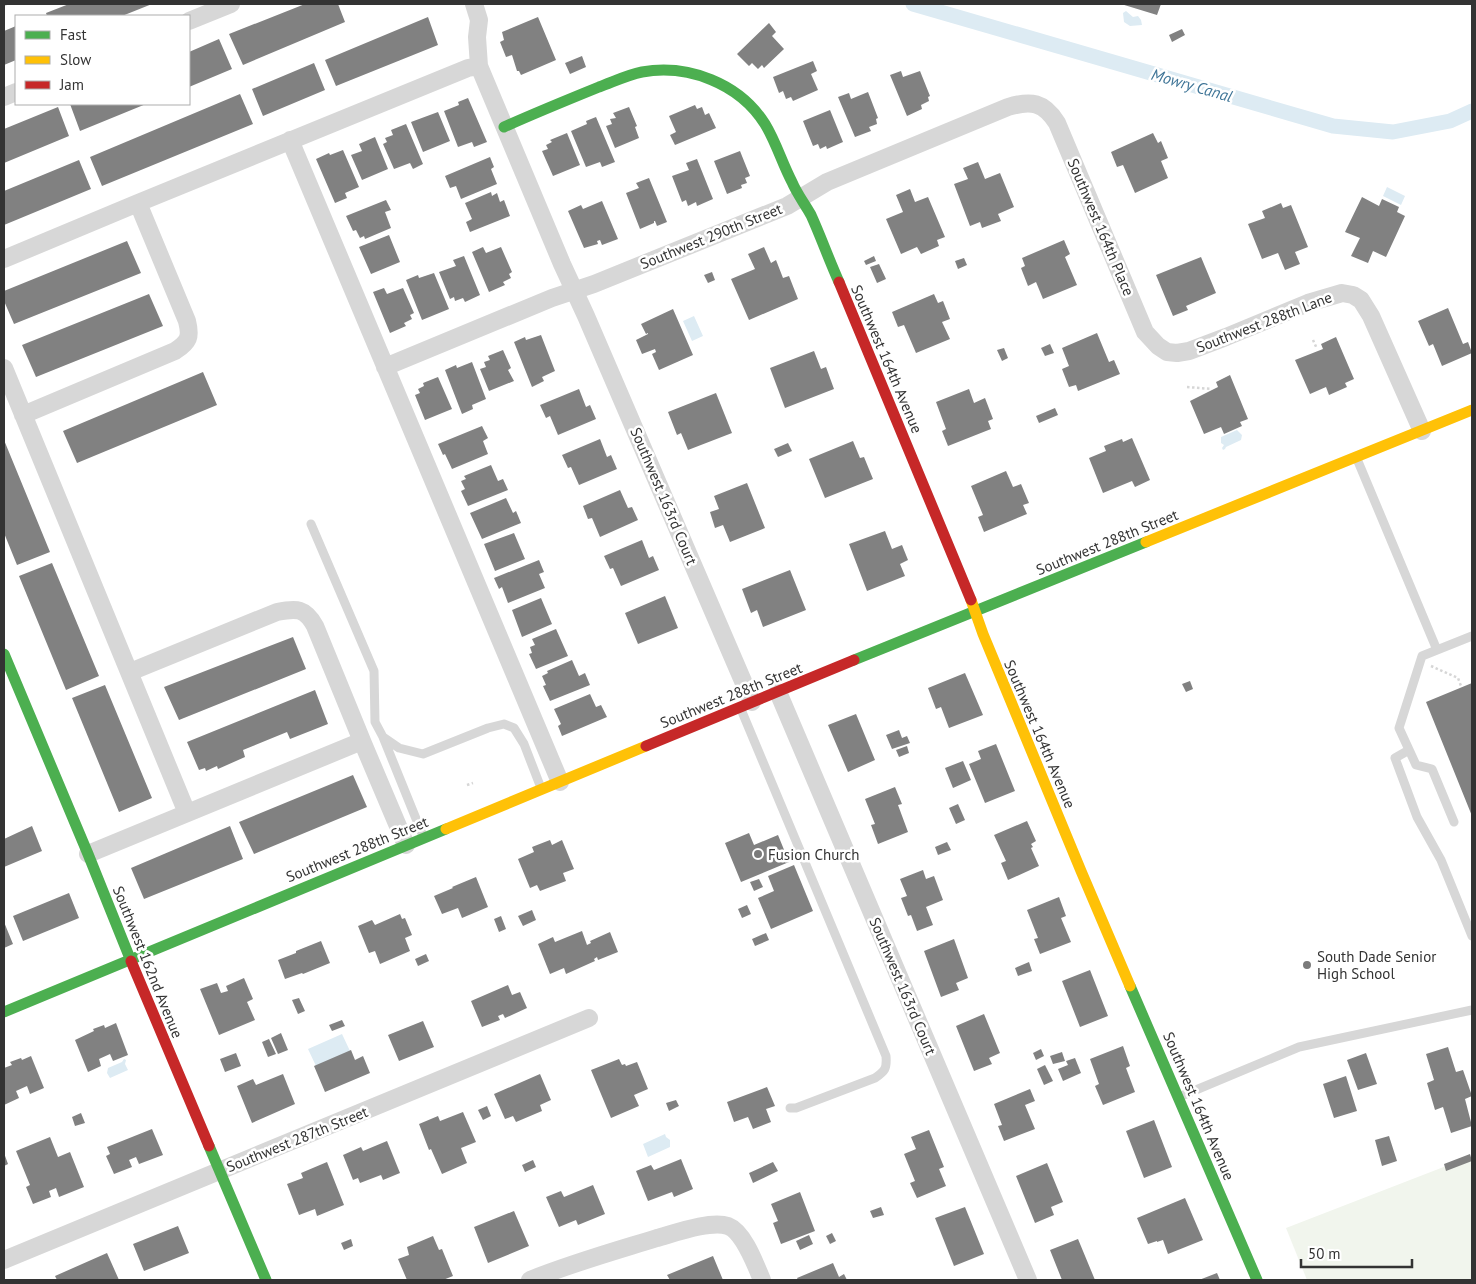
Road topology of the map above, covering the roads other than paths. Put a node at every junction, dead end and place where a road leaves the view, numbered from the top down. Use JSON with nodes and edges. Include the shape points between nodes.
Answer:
{"nodes":[{"id":1,"x":231,"y":4,"type":"edge"},
{"id":2,"x":474,"y":4,"type":"edge"},
{"id":3,"x":190,"y":21,"type":"edge"},
{"id":4,"x":479,"y":66,"type":"junction"},
{"id":5,"x":1036,"y":104,"type":"joint"},
{"id":6,"x":504,"y":127,"type":"junction"},
{"id":7,"x":290,"y":140,"type":"junction"},
{"id":8,"x":800,"y":197,"type":"junction"},
{"id":9,"x":138,"y":203,"type":"junction"},
{"id":10,"x":4,"y":258,"type":"edge"},
{"id":11,"x":575,"y":290,"type":"junction"},
{"id":12,"x":1167,"y":352,"type":"joint"},
{"id":13,"x":385,"y":367,"type":"junction"},
{"id":14,"x":4,"y":368,"type":"edge"},
{"id":15,"x":1472,"y":410,"type":"edge"},
{"id":16,"x":23,"y":415,"type":"junction"},
{"id":17,"x":1422,"y":431,"type":"junction"},
{"id":18,"x":1357,"y":458,"type":"junction"},
{"id":19,"x":311,"y":524,"type":"dead end"},
{"id":20,"x":975,"y":612,"type":"junction"},
{"id":21,"x":1472,"y":636,"type":"edge"},
{"id":22,"x":1437,"y":650,"type":"junction"},
{"id":23,"x":4,"y":654,"type":"edge"},
{"id":24,"x":130,"y":672,"type":"junction"},
{"id":25,"x":778,"y":692,"type":"junction"},
{"id":26,"x":746,"y":705,"type":"junction"},
{"id":27,"x":383,"y":737,"type":"junction"},
{"id":28,"x":362,"y":740,"type":"junction"},
{"id":29,"x":1409,"y":750,"type":"junction"},
{"id":30,"x":560,"y":782,"type":"junction"},
{"id":31,"x":542,"y":789,"type":"junction"},
{"id":32,"x":187,"y":813,"type":"junction"},
{"id":33,"x":1454,"y":822,"type":"dead end"},
{"id":34,"x":424,"y":838,"type":"junction"},
{"id":35,"x":406,"y":845,"type":"junction"},
{"id":36,"x":88,"y":854,"type":"junction"},
{"id":37,"x":1472,"y":936,"type":"edge"},
{"id":38,"x":130,"y":959,"type":"junction"},
{"id":39,"x":1472,"y":1010,"type":"edge"},
{"id":40,"x":4,"y":1012,"type":"edge"},
{"id":41,"x":589,"y":1018,"type":"dead end"},
{"id":42,"x":1179,"y":1097,"type":"junction"},
{"id":43,"x":790,"y":1108,"type":"dead end"},
{"id":44,"x":219,"y":1171,"type":"junction"},
{"id":45,"x":4,"y":1260,"type":"edge"},
{"id":46,"x":266,"y":1280,"type":"edge"},
{"id":47,"x":530,"y":1280,"type":"edge"},
{"id":48,"x":762,"y":1280,"type":"edge"},
{"id":49,"x":1028,"y":1280,"type":"edge"},
{"id":50,"x":1257,"y":1280,"type":"edge"}],
"edges":[{"from":1,"to":3,"type":"street"},
{"from":2,"to":4,"type":"street","name":"Southwest 163rd Court","via":[[478,20]]},
{"from":4,"to":6,"type":"street","name":"Southwest 163rd Court"},
{"from":4,"to":7,"type":"street"},
{"from":5,"to":8,"type":"street","name":"Southwest 290th Street","via":[[1008,106],[827,182]]},
{"from":5,"to":12,"type":"street","name":"Southwest 164th Place","via":[[1043,106],[1057,123],[1145,332]]},
{"from":6,"to":8,"type":"street","name":"Southwest 164th Avenue","via":[[632,74],[665,70],[696,74],[734,91],[755,110]]},
{"from":6,"to":11,"type":"street","name":"Southwest 163rd Court"},
{"from":7,"to":9,"type":"street"},
{"from":7,"to":13,"type":"street"},
{"from":8,"to":11,"type":"street","name":"Southwest 290th Street","via":[[786,206]]},
{"from":8,"to":20,"type":"street","name":"Southwest 164th Avenue","via":[[811,216]]},
{"from":9,"to":10,"type":"street"},
{"from":9,"to":16,"type":"street","via":[[187,321],[188,339],[184,346],[166,356]]},
{"from":11,"to":13,"type":"street","name":"Southwest 290th Street"},
{"from":11,"to":26,"type":"street","name":"Southwest 163rd Court"},
{"from":12,"to":17,"type":"street","name":"Southwest 288th Lane","via":[[1200,348],[1330,295],[1353,295],[1361,300],[1377,326]]},
{"from":13,"to":30,"type":"street"},
{"from":14,"to":16,"type":"street"},
{"from":15,"to":17,"type":"street","name":"Southwest 288th Street"},
{"from":16,"to":24,"type":"street"},
{"from":17,"to":18,"type":"street","name":"Southwest 288th Street"},
{"from":18,"to":20,"type":"street","name":"Southwest 288th Street"},
{"from":18,"to":22,"type":"lane"},
{"from":19,"to":27,"type":"lane","via":[[374,671],[375,722]]},
{"from":20,"to":25,"type":"street","name":"Southwest 288th Street"},
{"from":20,"to":42,"type":"street","name":"Southwest 164th Avenue","via":[[1081,871]]},
{"from":21,"to":22,"type":"lane"},
{"from":22,"to":29,"type":"lane","via":[[1422,656],[1399,728]]},
{"from":23,"to":36,"type":"street","name":"Southwest 162nd Avenue"},
{"from":24,"to":28,"type":"street","via":[[277,612],[302,611],[314,626]]},
{"from":24,"to":32,"type":"street"},
{"from":25,"to":26,"type":"street","name":"Southwest 288th Street"},
{"from":25,"to":49,"type":"street","name":"Southwest 163rd Court"},
{"from":26,"to":30,"type":"street","name":"Southwest 288th Street"},
{"from":26,"to":43,"type":"lane","via":[[886,1056],[884,1072],[874,1078]]},
{"from":27,"to":31,"type":"lane","via":[[399,748],[423,754],[504,724],[514,728],[524,744]]},
{"from":27,"to":34,"type":"lane"},
{"from":28,"to":32,"type":"street"},
{"from":28,"to":35,"type":"street"},
{"from":29,"to":33,"type":"lane","via":[[1416,765],[1432,769]]},
{"from":29,"to":37,"type":"lane","via":[[1395,758],[1417,817],[1441,860]]},
{"from":30,"to":31,"type":"street","name":"Southwest 288th Street"},
{"from":31,"to":34,"type":"street","name":"Southwest 288th Street"},
{"from":32,"to":36,"type":"street"},
{"from":34,"to":35,"type":"street","name":"Southwest 288th Street"},
{"from":35,"to":38,"type":"street","name":"Southwest 288th Street"},
{"from":36,"to":38,"type":"street","name":"Southwest 162nd Avenue"},
{"from":38,"to":40,"type":"street","name":"Southwest 288th Street"},
{"from":38,"to":44,"type":"street","name":"Southwest 162nd Avenue"},
{"from":39,"to":42,"type":"lane","via":[[1299,1047]]},
{"from":41,"to":44,"type":"street","name":"Southwest 287th Street"},
{"from":42,"to":50,"type":"street","name":"Southwest 164th Avenue"},
{"from":44,"to":45,"type":"street","name":"Southwest 287th Street"},
{"from":44,"to":46,"type":"street","name":"Southwest 162nd Avenue"},
{"from":47,"to":48,"type":"street","via":[[586,1260],[716,1225],[735,1230]]}]}
